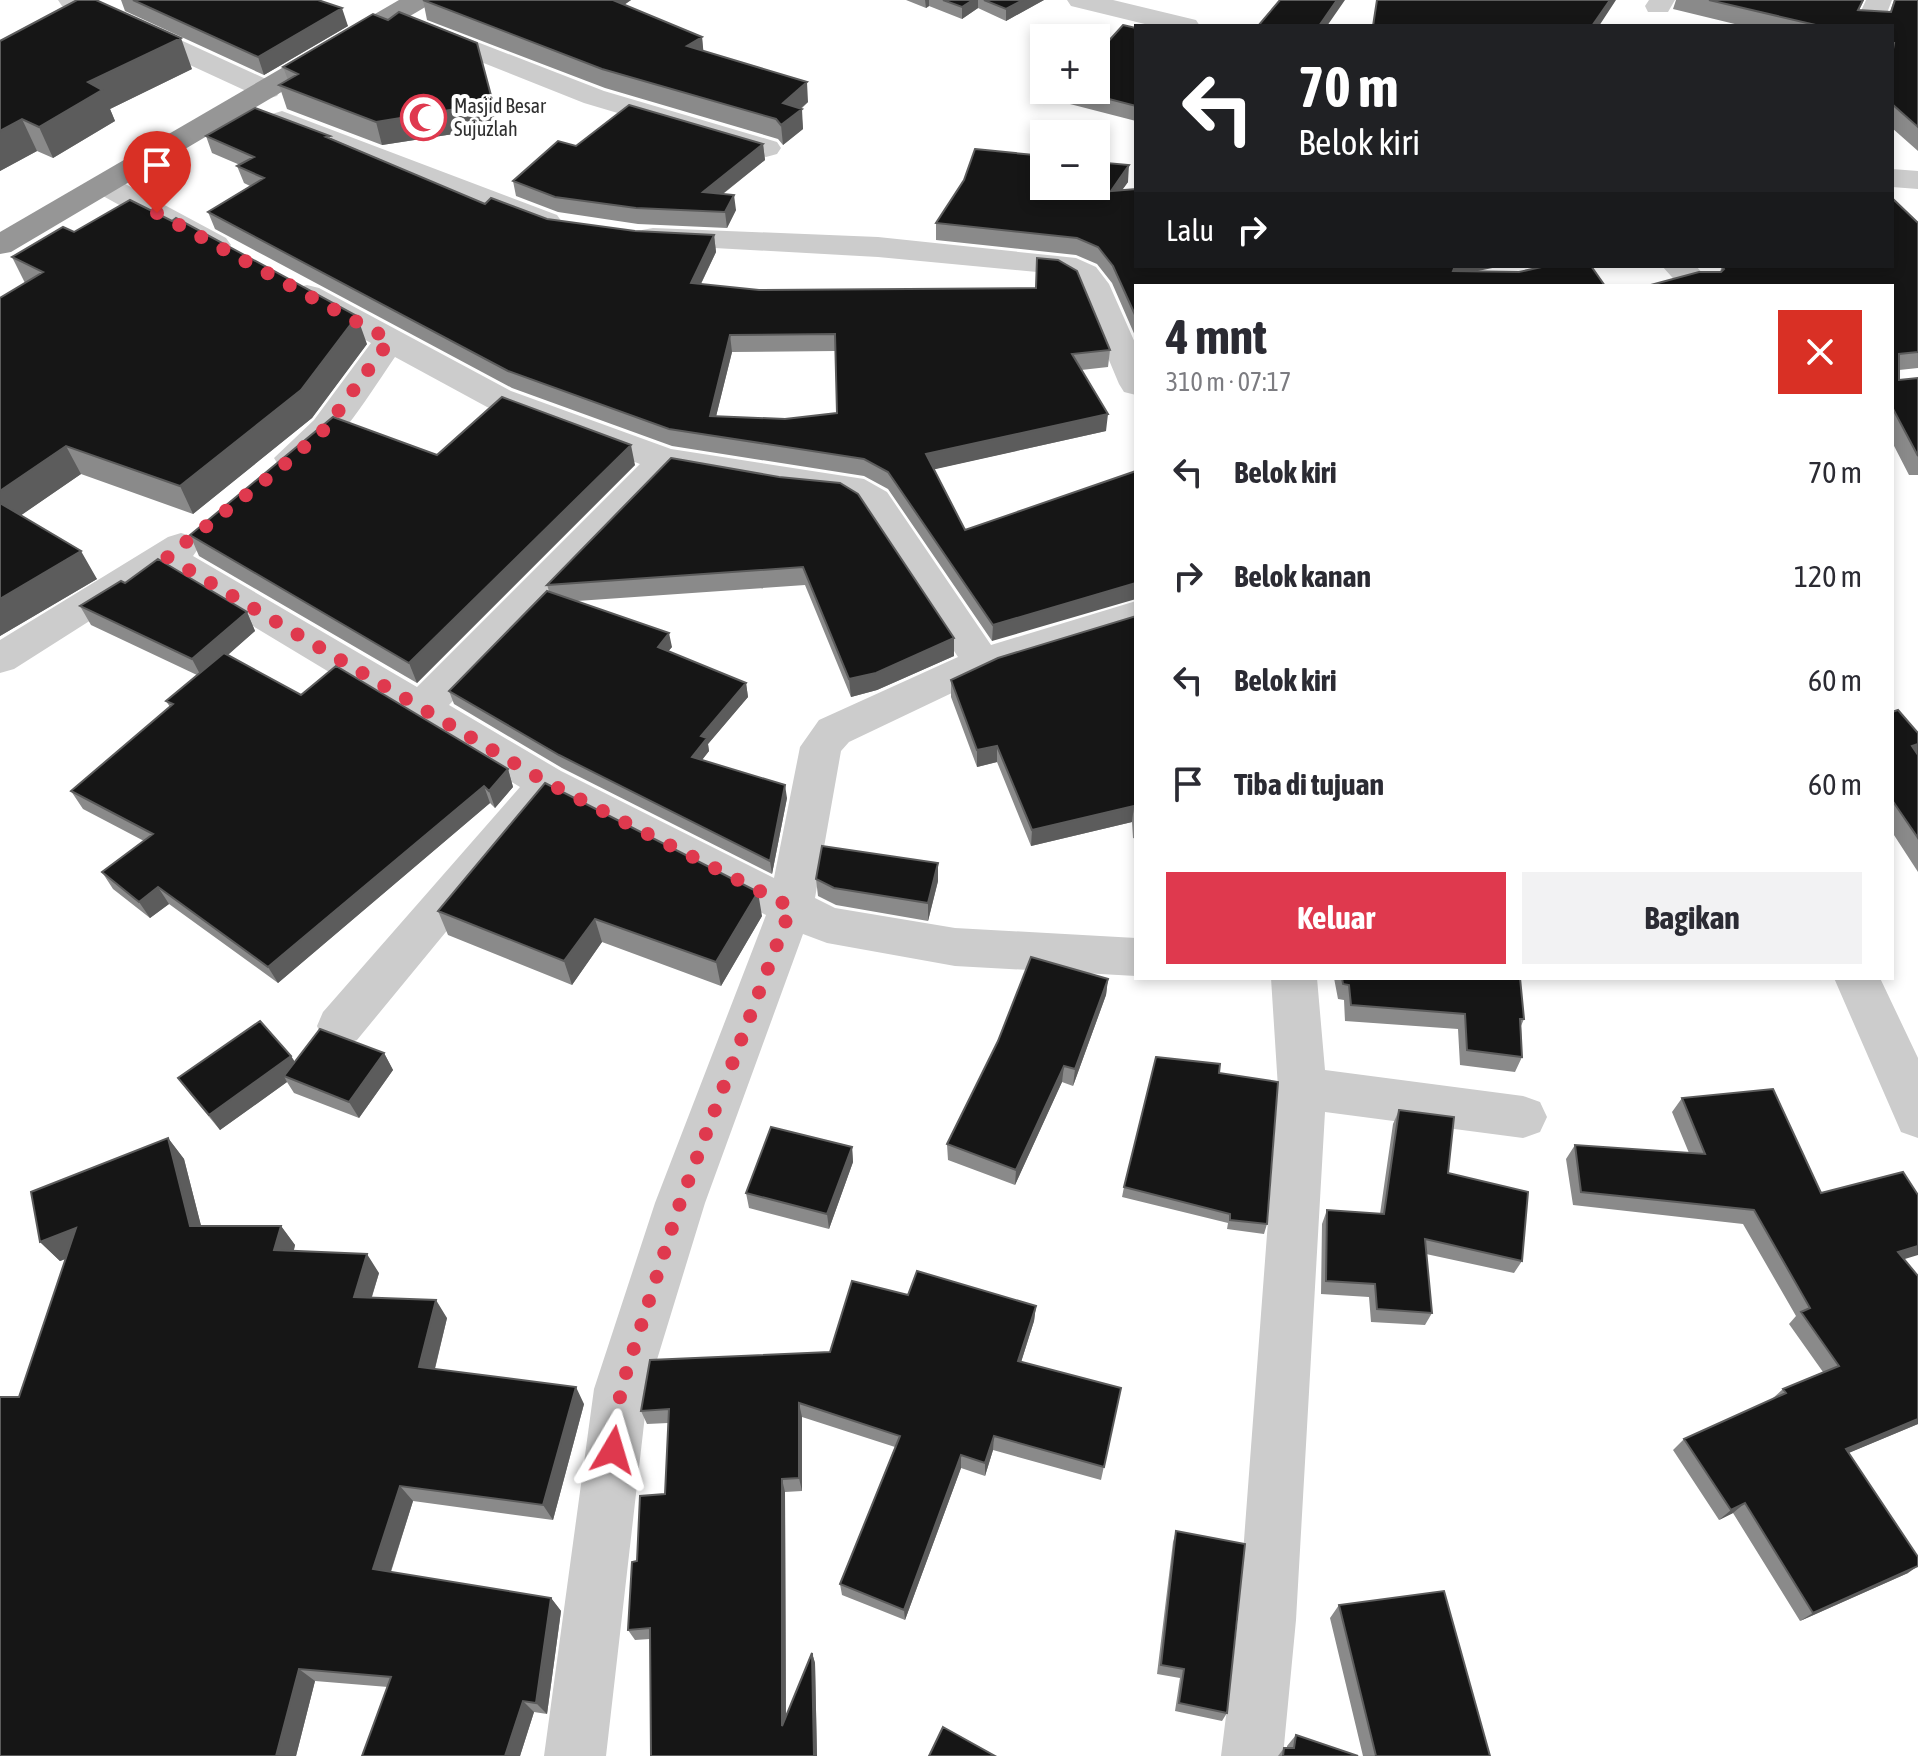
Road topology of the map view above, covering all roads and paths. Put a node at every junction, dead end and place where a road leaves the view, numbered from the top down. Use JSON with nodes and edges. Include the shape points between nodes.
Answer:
{"nodes":[{"id":1,"x":71,"y":0,"type":"edge"},
{"id":2,"x":418,"y":0,"type":"edge"},
{"id":3,"x":1080,"y":0,"type":"edge"},
{"id":4,"x":1879,"y":0,"type":"edge"},
{"id":5,"x":391,"y":17,"type":"junction"},
{"id":6,"x":1178,"y":24,"type":"edge"},
{"id":7,"x":1869,"y":24,"type":"edge"},
{"id":8,"x":254,"y":97,"type":"junction"},
{"id":9,"x":766,"y":148,"type":"dead end"},
{"id":10,"x":1918,"y":180,"type":"edge"},
{"id":11,"x":105,"y":185,"type":"junction"},
{"id":12,"x":1894,"y":193,"type":"edge"},
{"id":13,"x":575,"y":227,"type":"edge"},
{"id":14,"x":626,"y":234,"type":"edge"},
{"id":15,"x":0,"y":245,"type":"edge"},
{"id":16,"x":240,"y":259,"type":"edge"},
{"id":17,"x":1680,"y":268,"type":"edge"},
{"id":18,"x":281,"y":281,"type":"edge"},
{"id":19,"x":1696,"y":284,"type":"edge"},
{"id":20,"x":390,"y":340,"type":"junction"},
{"id":21,"x":1132,"y":364,"type":"edge"},
{"id":22,"x":665,"y":460,"type":"junction"},
{"id":23,"x":266,"y":480,"type":"edge"},
{"id":24,"x":204,"y":528,"type":"edge"},
{"id":25,"x":167,"y":557,"type":"junction"},
{"id":26,"x":1134,"y":616,"type":"edge"},
{"id":27,"x":0,"y":659,"type":"edge"},
{"id":28,"x":982,"y":662,"type":"junction"},
{"id":29,"x":422,"y":707,"type":"junction"},
{"id":30,"x":546,"y":782,"type":"junction"},
{"id":31,"x":791,"y":907,"type":"junction"},
{"id":32,"x":1134,"y":957,"type":"edge"},
{"id":33,"x":1294,"y":980,"type":"edge"},
{"id":34,"x":1858,"y":980,"type":"edge"},
{"id":35,"x":340,"y":1026,"type":"dead end"},
{"id":36,"x":1302,"y":1088,"type":"junction"},
{"id":37,"x":1523,"y":1117,"type":"dead end"},
{"id":38,"x":1918,"y":1117,"type":"edge"},
{"id":39,"x":575,"y":1756,"type":"edge"},
{"id":40,"x":1252,"y":1756,"type":"edge"}],
"edges":[{"from":1,"to":8,"type":"street"},
{"from":2,"to":5,"type":"highway"},
{"from":3,"to":6,"type":"street"},
{"from":4,"to":7,"type":"street"},
{"from":5,"to":8,"type":"highway"},
{"from":5,"to":9,"type":"street","via":[[594,97]]},
{"from":8,"to":11,"type":"highway"},
{"from":8,"to":13,"type":"street","via":[[518,212]]},
{"from":10,"to":12,"type":"street"},
{"from":11,"to":15,"type":"highway"},
{"from":11,"to":16,"type":"street"},
{"from":14,"to":21,"type":"street","via":[[878,247],[1065,265],[1093,284]]},
{"from":17,"to":19,"type":"street"},
{"from":18,"to":20,"type":"street"},
{"from":20,"to":22,"type":"street","via":[[499,399]]},
{"from":20,"to":23,"type":"street","via":[[326,428]]},
{"from":22,"to":28,"type":"street","via":[[862,491],[874,501]]},
{"from":22,"to":29,"type":"street"},
{"from":24,"to":25,"type":"street"},
{"from":25,"to":27,"type":"street"},
{"from":25,"to":29,"type":"street"},
{"from":26,"to":28,"type":"street"},
{"from":28,"to":31,"type":"street","via":[[834,731],[821,747]]},
{"from":29,"to":30,"type":"street"},
{"from":30,"to":31,"type":"street"},
{"from":30,"to":35,"type":"street"},
{"from":31,"to":32,"type":"street","via":[[827,925],[891,938],[992,950]]},
{"from":31,"to":39,"type":"street","via":[[680,1203],[621,1389]]},
{"from":33,"to":36,"type":"street"},
{"from":34,"to":38,"type":"street"},
{"from":36,"to":37,"type":"street"},
{"from":36,"to":40,"type":"street","via":[[1268,1604]]}]}
